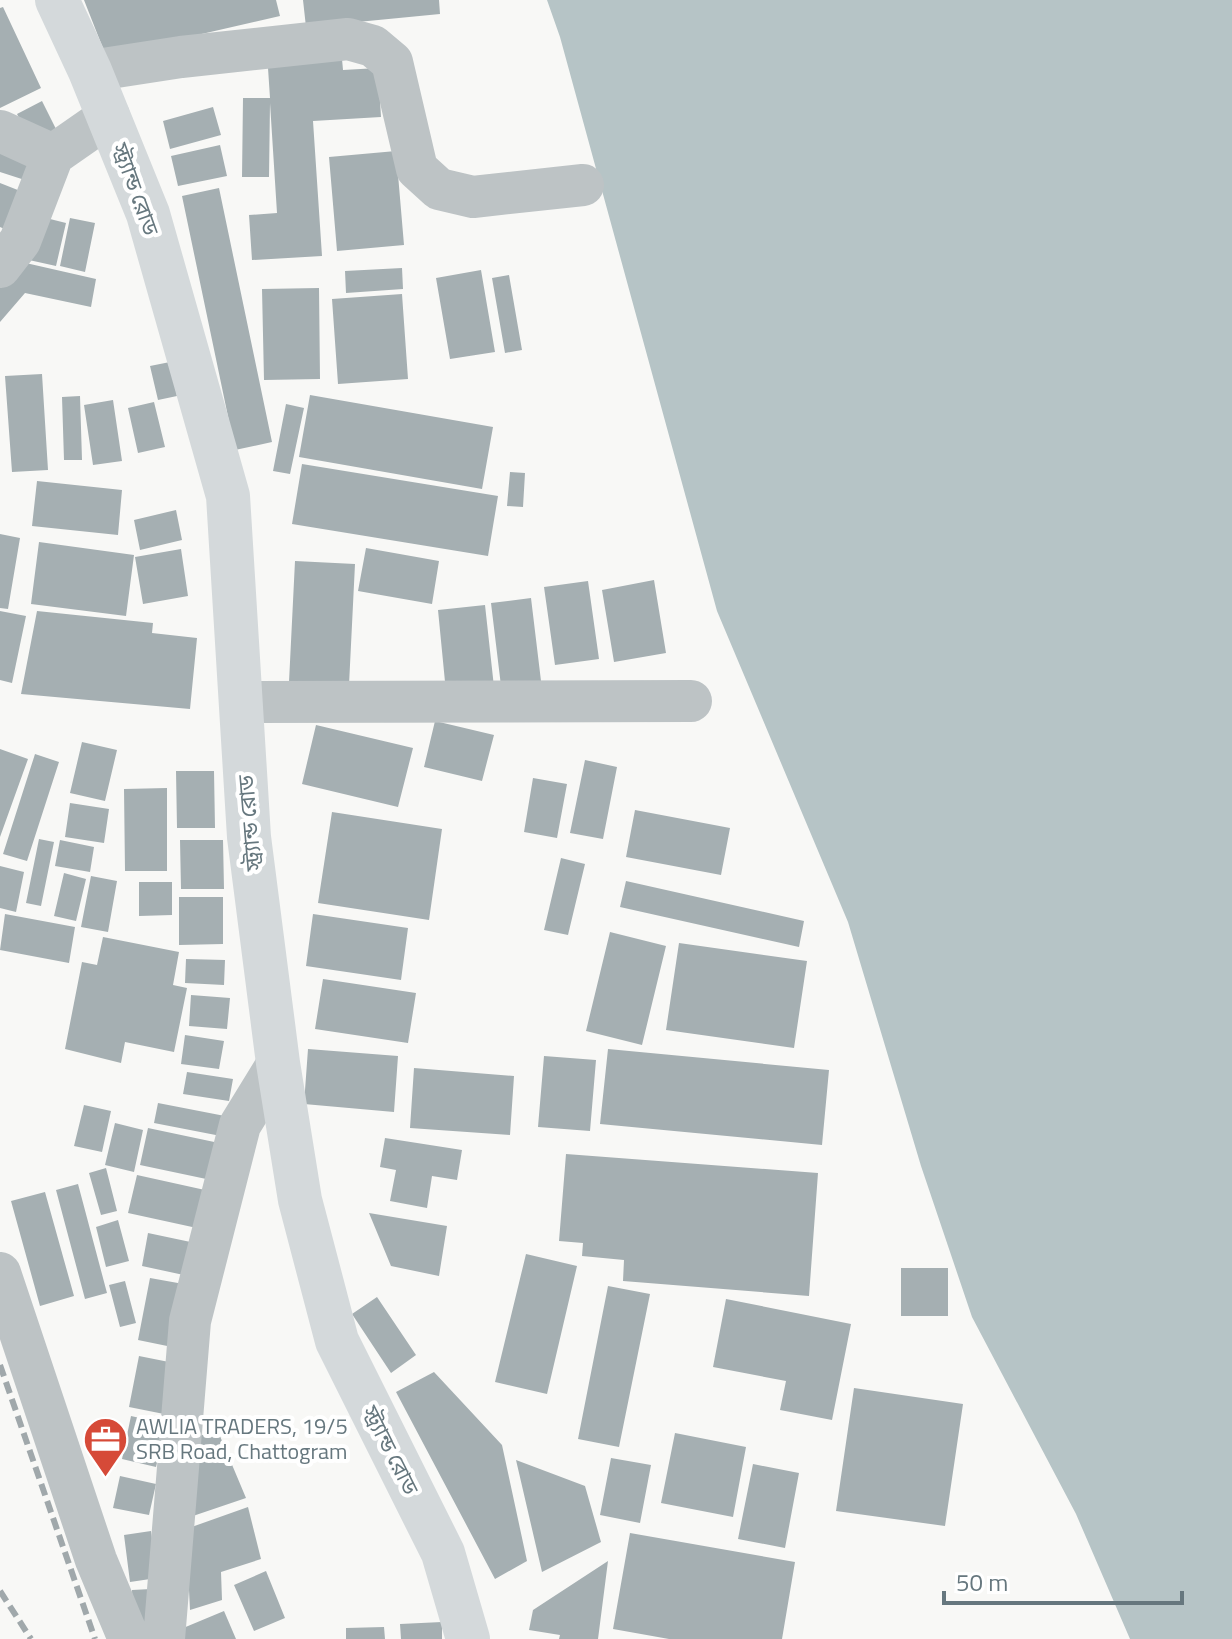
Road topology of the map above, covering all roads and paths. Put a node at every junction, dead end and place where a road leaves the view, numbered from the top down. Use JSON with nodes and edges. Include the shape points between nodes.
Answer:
{"nodes":[{"id":1,"x":57,"y":0,"type":"edge"},
{"id":2,"x":90,"y":71,"type":"junction"},
{"id":3,"x":109,"y":116,"type":"junction"},
{"id":4,"x":0,"y":131,"type":"edge"},
{"id":5,"x":53,"y":155,"type":"junction"},
{"id":6,"x":583,"y":185,"type":"dead end"},
{"id":7,"x":0,"y":267,"type":"edge"},
{"id":8,"x":691,"y":701,"type":"dead end"},
{"id":9,"x":240,"y":702,"type":"junction"},
{"id":10,"x":278,"y":1063,"type":"junction"},
{"id":11,"x":0,"y":1273,"type":"edge"},
{"id":12,"x":129,"y":1639,"type":"edge"},
{"id":13,"x":164,"y":1639,"type":"edge"},
{"id":14,"x":468,"y":1639,"type":"edge"}],
"edges":[{"from":1,"to":2,"type":"main road","name":"স্ট্র্যান্ড রোড"},
{"from":2,"to":3,"type":"main road","name":"স্ট্র্যান্ড রোড"},
{"from":2,"to":6,"type":"street","via":[[348,39],[373,46],[392,62],[417,169],[439,189],[473,197]]},
{"from":3,"to":5,"type":"street"},
{"from":3,"to":9,"type":"main road","name":"স্ট্র্যান্ড রোড","via":[[148,214],[228,496]]},
{"from":4,"to":5,"type":"street"},
{"from":5,"to":7,"type":"street","via":[[20,241]]},
{"from":8,"to":9,"type":"street"},
{"from":9,"to":10,"type":"main road","name":"স্ট্র্যান্ড রোড","via":[[249,837]]},
{"from":10,"to":13,"type":"street","via":[[240,1125],[190,1321]]},
{"from":10,"to":14,"type":"main road","name":"স্ট্র্যান্ড রোড","via":[[300,1200],[337,1341],[443,1553]]},
{"from":11,"to":12,"type":"street","via":[[96,1560]]}]}
